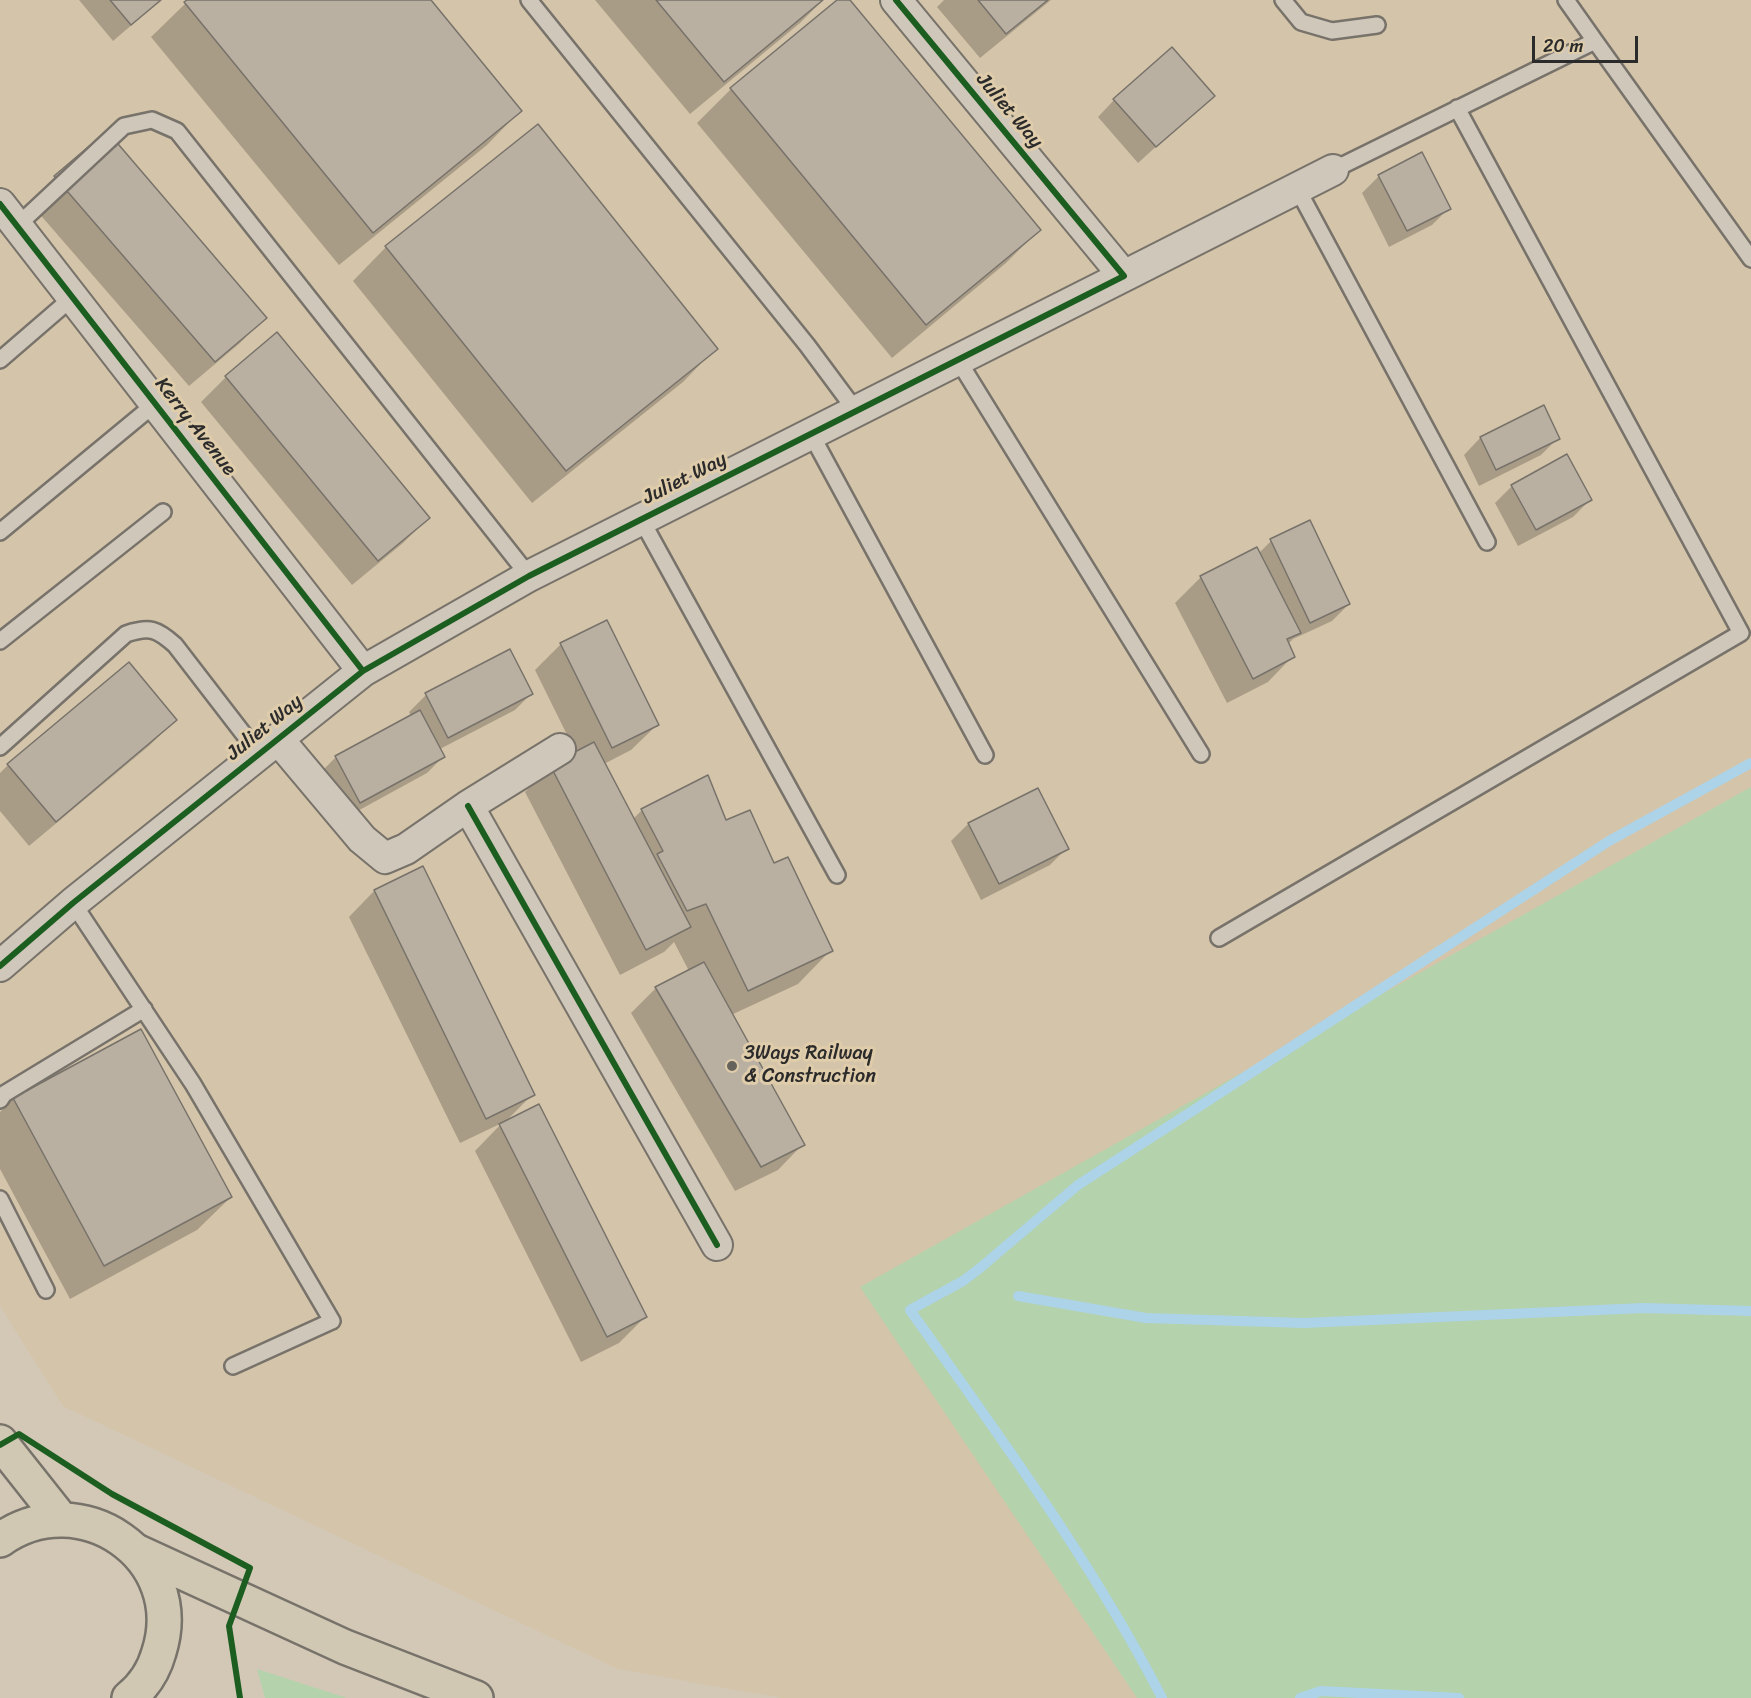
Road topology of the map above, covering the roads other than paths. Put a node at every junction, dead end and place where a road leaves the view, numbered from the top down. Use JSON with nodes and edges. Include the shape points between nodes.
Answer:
{"nodes":[{"id":1,"x":529,"y":0,"type":"edge"},
{"id":2,"x":896,"y":0,"type":"edge"},
{"id":3,"x":1283,"y":0,"type":"edge"},
{"id":4,"x":1566,"y":0,"type":"edge"},
{"id":5,"x":1377,"y":25,"type":"dead end"},
{"id":6,"x":1595,"y":41,"type":"junction"},
{"id":7,"x":1457,"y":108,"type":"junction"},
{"id":8,"x":1333,"y":170,"type":"joint"},
{"id":9,"x":1297,"y":188,"type":"junction"},
{"id":10,"x":5,"y":210,"type":"edge"},
{"id":11,"x":1751,"y":259,"type":"edge"},
{"id":12,"x":1124,"y":276,"type":"junction"},
{"id":13,"x":73,"y":297,"type":"junction"},
{"id":14,"x":0,"y":360,"type":"edge"},
{"id":15,"x":958,"y":360,"type":"junction"},
{"id":16,"x":156,"y":403,"type":"junction"},
{"id":17,"x":856,"y":411,"type":"junction"},
{"id":18,"x":811,"y":434,"type":"junction"},
{"id":19,"x":163,"y":512,"type":"dead end"},
{"id":20,"x":641,"y":519,"type":"junction"},
{"id":21,"x":0,"y":532,"type":"edge"},
{"id":22,"x":1487,"y":542,"type":"dead end"},
{"id":23,"x":529,"y":576,"type":"junction"},
{"id":24,"x":0,"y":640,"type":"edge"},
{"id":25,"x":363,"y":671,"type":"junction"},
{"id":26,"x":269,"y":746,"type":"junction"},
{"id":27,"x":0,"y":747,"type":"edge"},
{"id":28,"x":560,"y":749,"type":"dead end"},
{"id":29,"x":1201,"y":754,"type":"dead end"},
{"id":30,"x":985,"y":755,"type":"dead end"},
{"id":31,"x":468,"y":806,"type":"junction"},
{"id":32,"x":837,"y":875,"type":"dead end"},
{"id":33,"x":73,"y":903,"type":"junction"},
{"id":34,"x":1219,"y":938,"type":"dead end"},
{"id":35,"x":0,"y":966,"type":"edge"},
{"id":36,"x":144,"y":1009,"type":"junction"},
{"id":37,"x":0,"y":1100,"type":"edge"},
{"id":38,"x":0,"y":1199,"type":"edge"},
{"id":39,"x":717,"y":1245,"type":"dead end"},
{"id":40,"x":46,"y":1290,"type":"dead end"},
{"id":41,"x":233,"y":1366,"type":"dead end"},
{"id":42,"x":0,"y":1442,"type":"edge"},
{"id":43,"x":61,"y":1519,"type":"junction"},
{"id":44,"x":0,"y":1540,"type":"edge"},
{"id":45,"x":138,"y":1552,"type":"junction"},
{"id":46,"x":155,"y":1666,"type":"junction"},
{"id":47,"x":129,"y":1698,"type":"edge"},
{"id":48,"x":160,"y":1698,"type":"edge"},
{"id":49,"x":476,"y":1698,"type":"edge"}],
"edges":[{"from":1,"to":17,"type":"lane"},
{"from":2,"to":12,"type":"street","name":"Juliet Way"},
{"from":3,"to":5,"type":"lane","via":[[1301,22],[1332,31]]},
{"from":4,"to":6,"type":"lane"},
{"from":6,"to":7,"type":"lane"},
{"from":6,"to":11,"type":"lane"},
{"from":7,"to":8,"type":"lane"},
{"from":7,"to":34,"type":"lane","via":[[1741,633]]},
{"from":8,"to":9,"type":"street"},
{"from":9,"to":12,"type":"street"},
{"from":9,"to":22,"type":"lane"},
{"from":10,"to":13,"type":"street","name":"Kerry Avenue"},
{"from":10,"to":23,"type":"lane","via":[[124,126],[152,120],[177,131]]},
{"from":12,"to":15,"type":"street","name":"Juliet Way"},
{"from":13,"to":14,"type":"lane"},
{"from":13,"to":16,"type":"street","name":"Kerry Avenue"},
{"from":15,"to":17,"type":"street","name":"Juliet Way"},
{"from":15,"to":29,"type":"lane"},
{"from":16,"to":21,"type":"lane"},
{"from":16,"to":25,"type":"street","name":"Kerry Avenue"},
{"from":17,"to":18,"type":"street","name":"Juliet Way"},
{"from":18,"to":20,"type":"street","name":"Juliet Way"},
{"from":18,"to":30,"type":"lane"},
{"from":19,"to":24,"type":"lane"},
{"from":20,"to":23,"type":"street","name":"Juliet Way"},
{"from":20,"to":32,"type":"lane"},
{"from":23,"to":25,"type":"street","name":"Juliet Way"},
{"from":25,"to":26,"type":"street","name":"Juliet Way"},
{"from":26,"to":27,"type":"lane","via":[[175,645],[149,629],[126,634]]},
{"from":26,"to":31,"type":"street","via":[[385,858],[406,849]]},
{"from":26,"to":33,"type":"street","name":"Juliet Way"},
{"from":28,"to":31,"type":"street"},
{"from":31,"to":39,"type":"street"},
{"from":33,"to":35,"type":"street","name":"Juliet Way"},
{"from":33,"to":36,"type":"lane"},
{"from":36,"to":37,"type":"lane"},
{"from":36,"to":41,"type":"lane","via":[[193,1084],[332,1321]]},
{"from":38,"to":40,"type":"lane"},
{"from":42,"to":43,"type":"main road"},
{"from":43,"to":44,"type":"main road","via":[[30,1524]]},
{"from":43,"to":45,"type":"main road","via":[[89,1523],[116,1534]]},
{"from":45,"to":46,"type":"main road","via":[[155,1577],[164,1606],[164,1637]]},
{"from":45,"to":49,"type":"main road","via":[[345,1647]]},
{"from":46,"to":47,"type":"main road"},
{"from":46,"to":48,"type":"main road"}]}
